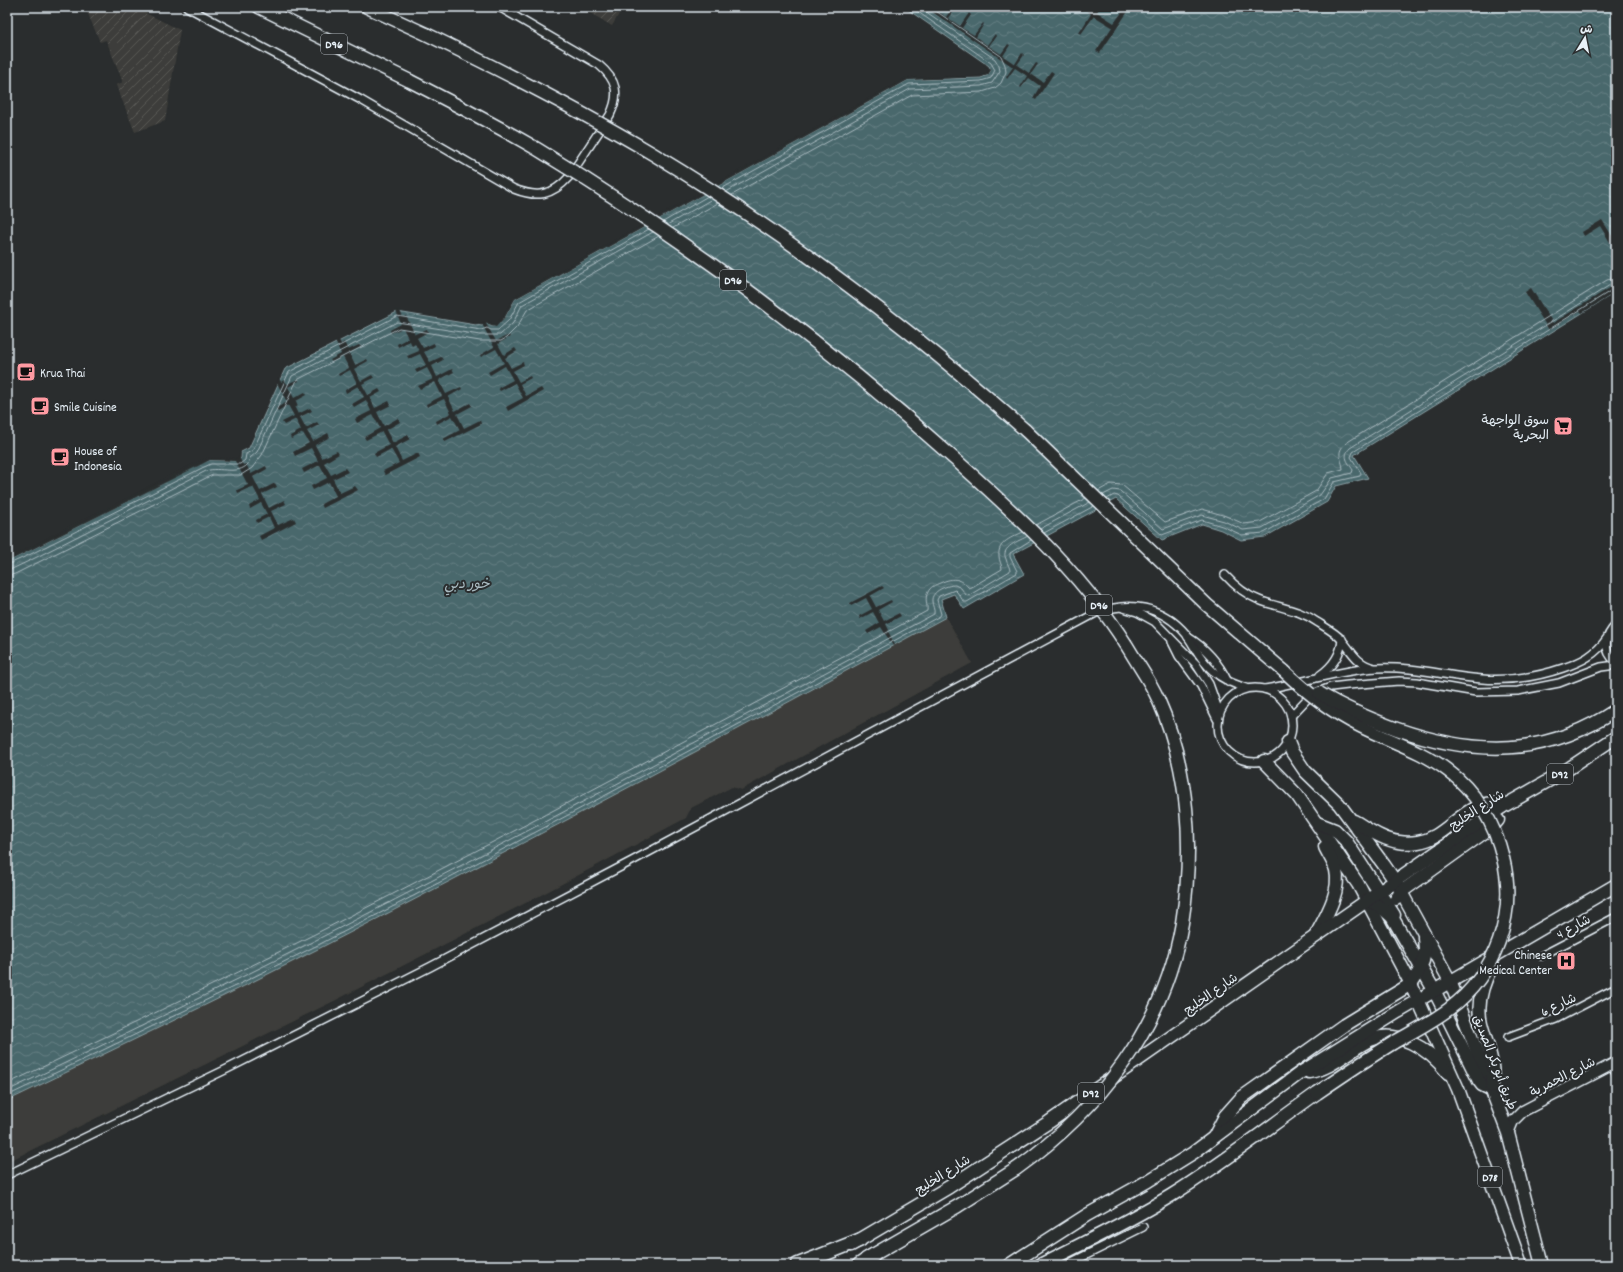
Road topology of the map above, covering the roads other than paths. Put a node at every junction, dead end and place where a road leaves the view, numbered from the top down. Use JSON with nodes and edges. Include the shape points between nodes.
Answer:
{"nodes":[{"id":1,"x":187,"y":7,"type":"edge"},
{"id":2,"x":259,"y":7,"type":"edge"},
{"id":3,"x":367,"y":7,"type":"edge"},
{"id":4,"x":499,"y":7,"type":"edge"},
{"id":5,"x":1225,"y":575,"type":"dead end"},
{"id":6,"x":1117,"y":606,"type":"junction"},
{"id":7,"x":1616,"y":625,"type":"edge"},
{"id":8,"x":1607,"y":638,"type":"junction"},
{"id":9,"x":1342,"y":639,"type":"junction"},
{"id":10,"x":1616,"y":662,"type":"edge"},
{"id":11,"x":1616,"y":665,"type":"edge"},
{"id":12,"x":1376,"y":668,"type":"junction"},
{"id":13,"x":1284,"y":671,"type":"junction"},
{"id":14,"x":1313,"y":678,"type":"junction"},
{"id":15,"x":1246,"y":688,"type":"junction"},
{"id":16,"x":1265,"y":689,"type":"junction"},
{"id":17,"x":1616,"y":710,"type":"edge"},
{"id":18,"x":1218,"y":715,"type":"junction"},
{"id":19,"x":1291,"y":716,"type":"junction"},
{"id":20,"x":1616,"y":737,"type":"edge"},
{"id":21,"x":1288,"y":742,"type":"junction"},
{"id":22,"x":1264,"y":761,"type":"junction"},
{"id":23,"x":1502,"y":808,"type":"junction"},
{"id":24,"x":1351,"y":819,"type":"junction"},
{"id":25,"x":1317,"y":823,"type":"junction"},
{"id":26,"x":1616,"y":885,"type":"edge"},
{"id":27,"x":1398,"y":887,"type":"junction"},
{"id":28,"x":1380,"y":891,"type":"junction"},
{"id":29,"x":1367,"y":900,"type":"junction"},
{"id":30,"x":1392,"y":914,"type":"junction"},
{"id":31,"x":1616,"y":917,"type":"edge"},
{"id":32,"x":1422,"y":932,"type":"junction"},
{"id":33,"x":1316,"y":937,"type":"junction"},
{"id":34,"x":1392,"y":948,"type":"junction"},
{"id":35,"x":1501,"y":951,"type":"junction"},
{"id":36,"x":1541,"y":956,"type":"dead end"},
{"id":37,"x":1422,"y":964,"type":"junction"},
{"id":38,"x":1450,"y":981,"type":"junction"},
{"id":39,"x":1410,"y":984,"type":"junction"},
{"id":40,"x":1616,"y":988,"type":"edge"},
{"id":41,"x":1434,"y":990,"type":"junction"},
{"id":42,"x":1418,"y":1000,"type":"junction"},
{"id":43,"x":1508,"y":1037,"type":"dead end"},
{"id":44,"x":1615,"y":1066,"type":"edge"},
{"id":45,"x":1300,"y":1073,"type":"junction"},
{"id":46,"x":1458,"y":1089,"type":"junction"},
{"id":47,"x":1492,"y":1090,"type":"junction"},
{"id":48,"x":1508,"y":1133,"type":"junction"},
{"id":49,"x":1214,"y":1139,"type":"junction"},
{"id":50,"x":7,"y":1175,"type":"edge"},
{"id":51,"x":1143,"y":1227,"type":"dead end"},
{"id":52,"x":860,"y":1240,"type":"junction"},
{"id":53,"x":874,"y":1255,"type":"junction"},
{"id":54,"x":797,"y":1265,"type":"edge"},
{"id":55,"x":814,"y":1265,"type":"edge"},
{"id":56,"x":854,"y":1265,"type":"edge"},
{"id":57,"x":859,"y":1265,"type":"edge"},
{"id":58,"x":1009,"y":1265,"type":"edge"},
{"id":59,"x":1040,"y":1265,"type":"edge"},
{"id":60,"x":1066,"y":1265,"type":"edge"},
{"id":61,"x":1521,"y":1265,"type":"edge"},
{"id":62,"x":1542,"y":1265,"type":"edge"}],
"edges":[{"from":1,"to":4,"type":"street","via":[[361,100],[514,189],[525,194],[538,195],[561,186],[569,177],[615,105],[614,82],[599,65]]},
{"from":2,"to":53,"type":"main road","number":"D96","bridge":true,"via":[[410,81],[537,149],[659,228],[774,310],[862,378],[932,438],[1061,559],[1111,621],[1157,698],[1171,733],[1184,788],[1186,891],[1172,965],[1151,1017],[1134,1047],[1102,1092],[1052,1142],[1016,1169],[958,1206]]},
{"from":3,"to":13,"type":"main road","bridge":true,"via":[[518,79],[609,128],[741,209],[825,268],[947,363],[1025,430],[1207,605]]},
{"from":5,"to":9,"type":"street","via":[[1250,596],[1300,612]]},
{"from":6,"to":15,"type":"street","via":[[1137,606],[1173,622],[1187,636],[1207,666],[1228,682]]},
{"from":6,"to":18,"type":"street","via":[[1146,617],[1170,636],[1201,670],[1209,684]]},
{"from":6,"to":50,"type":"street","via":[[1086,618],[424,970]]},
{"from":7,"to":8,"type":"street"},
{"from":8,"to":10,"type":"street","via":[[1607,650]]},
{"from":8,"to":12,"type":"street","via":[[1601,647],[1584,660],[1552,672],[1529,677],[1483,679],[1418,669]]},
{"from":9,"to":12,"type":"street","via":[[1356,658]]},
{"from":9,"to":14,"type":"street","via":[[1334,663]]},
{"from":11,"to":19,"type":"street","via":[[1601,667],[1559,683],[1518,691],[1476,692],[1399,681],[1331,687],[1308,698]]},
{"from":12,"to":14,"type":"street"},
{"from":13,"to":17,"type":"main road","bridge":true,"via":[[1368,718],[1426,738],[1465,747],[1510,748],[1544,742],[1576,732]]},
{"from":13,"to":59,"type":"main road","bridge":true,"via":[[1333,711],[1361,727],[1427,757],[1449,771],[1477,800],[1491,823],[1502,850],[1507,878],[1507,905],[1502,932],[1489,963],[1470,990],[1438,1016],[1317,1093],[1171,1196]]},
{"from":14,"to":16,"type":"street"},
{"from":15,"to":16,"type":"street"},
{"from":15,"to":18,"type":"street","via":[[1227,699]]},
{"from":16,"to":19,"type":"street","via":[[1282,699]]},
{"from":18,"to":22,"type":"street","via":[[1220,740],[1229,752],[1246,761]]},
{"from":19,"to":21,"type":"street","via":[[1292,729]]},
{"from":20,"to":23,"type":"main road","name":"شارع الخليج","number":"D92","via":[[1562,773]]},
{"from":21,"to":22,"type":"street","via":[[1280,752]]},
{"from":21,"to":24,"type":"main road","name":"طريق أبو بكر الصديق","via":[[1305,771],[1334,798]]},
{"from":22,"to":25,"type":"main road","via":[[1287,783]]},
{"from":23,"to":24,"type":"main road","via":[[1491,803],[1481,804],[1435,836],[1408,843],[1389,840]]},
{"from":23,"to":27,"type":"main road","name":"شارع الخليج","number":"D92"},
{"from":24,"to":27,"type":"main road","name":"طريق أبو بكر الصديق"},
{"from":25,"to":28,"type":"main road","via":[[1330,827],[1341,835]]},
{"from":25,"to":29,"type":"main road"},
{"from":25,"to":33,"type":"main road","via":[[1319,836],[1336,868],[1337,877],[1335,893]]},
{"from":26,"to":35,"type":"main road"},
{"from":27,"to":28,"type":"main road","name":"شارع الخليج","number":"D92"},
{"from":27,"to":30,"type":"main road"},
{"from":27,"to":32,"type":"main road","name":"طريق أبو بكر الصديق","number":"D78"},
{"from":28,"to":29,"type":"main road","name":"شارع الخليج","number":"D92"},
{"from":28,"to":30,"type":"main road"},
{"from":29,"to":30,"type":"main road"},
{"from":29,"to":33,"type":"main road","name":"شارع الخليج","number":"D92"},
{"from":29,"to":34,"type":"main road","number":"D78"},
{"from":30,"to":34,"type":"main road"},
{"from":30,"to":37,"type":"main road"},
{"from":31,"to":36,"type":"street","name":"شارع 4"},
{"from":32,"to":37,"type":"main road","via":[[1425,944]]},
{"from":32,"to":38,"type":"main road","name":"طريق أبو بكر الصديق","number":"D78"},
{"from":33,"to":52,"type":"main road","name":"شارع الخليج","number":"D92","via":[[1049,1122],[949,1187]]},
{"from":34,"to":39,"type":"main road","number":"D78"},
{"from":35,"to":38,"type":"main road"},
{"from":35,"to":47,"type":"main road","via":[[1483,985],[1479,1009],[1480,1022],[1492,1061]]},
{"from":37,"to":38,"type":"main road"},
{"from":37,"to":39,"type":"main road"},
{"from":37,"to":41,"type":"main road"},
{"from":38,"to":41,"type":"main road"},
{"from":38,"to":47,"type":"main road","name":"طريق أبو بكر الصديق","number":"D78"},
{"from":39,"to":42,"type":"main road","number":"D78"},
{"from":39,"to":49,"type":"main road","via":[[1344,1025],[1241,1098],[1225,1116]]},
{"from":40,"to":43,"type":"street","name":"شارع 6","via":[[1556,1019]]},
{"from":41,"to":42,"type":"main road"},
{"from":41,"to":47,"type":"main road","via":[[1479,1081]]},
{"from":42,"to":45,"type":"main road"},
{"from":42,"to":46,"type":"main road","number":"D78"},
{"from":44,"to":48,"type":"street","name":"شارع الحمرية","via":[[1535,1104],[1518,1115]]},
{"from":45,"to":46,"type":"main road","via":[[1327,1067],[1372,1040],[1392,1037],[1404,1039],[1431,1056],[1446,1071]]},
{"from":45,"to":49,"type":"main road"},
{"from":46,"to":61,"type":"main road","number":"D78"},
{"from":47,"to":48,"type":"main road","name":"طريق أبو بكر الصديق","number":"D78"},
{"from":48,"to":62,"type":"main road","name":"طريق أبو بكر الصديق","number":"D78"},
{"from":49,"to":58,"type":"main road","via":[[1075,1222]]},
{"from":51,"to":60,"type":"street"},
{"from":52,"to":54,"type":"highway"},
{"from":52,"to":55,"type":"main road","name":"شارع الخليج","number":"D92"},
{"from":53,"to":56,"type":"main road"},
{"from":53,"to":57,"type":"highway"}]}
